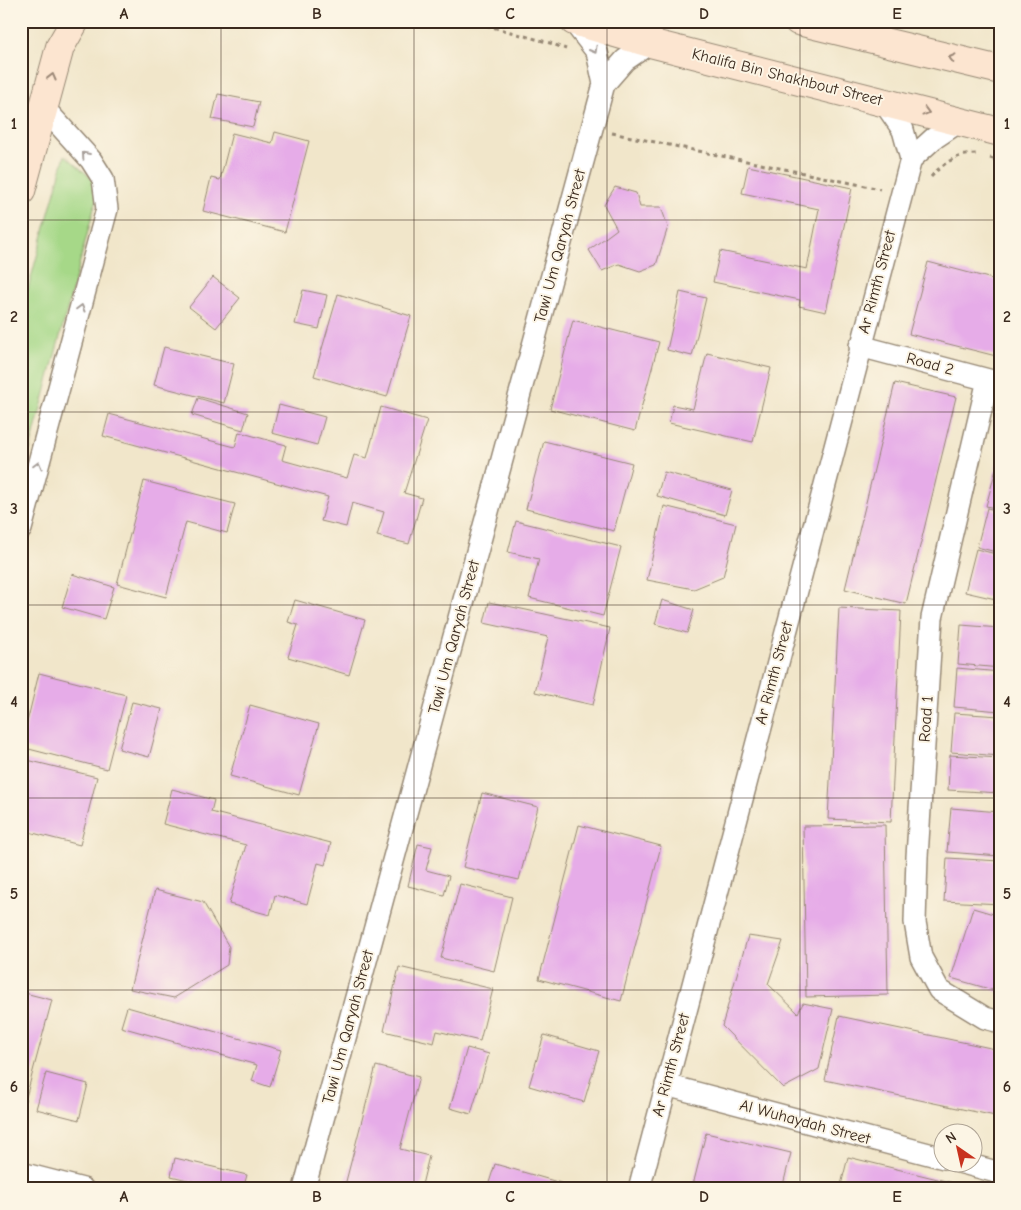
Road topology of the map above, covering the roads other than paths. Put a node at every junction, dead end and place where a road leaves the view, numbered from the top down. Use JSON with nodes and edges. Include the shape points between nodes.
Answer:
{"nodes":[{"id":1,"x":75,"y":21,"type":"edge"},
{"id":2,"x":573,"y":21,"type":"edge"},
{"id":3,"x":798,"y":21,"type":"edge"},
{"id":4,"x":650,"y":43,"type":"junction"},
{"id":5,"x":1000,"y":70,"type":"edge"},
{"id":6,"x":604,"y":84,"type":"junction"},
{"id":7,"x":883,"y":101,"type":"junction"},
{"id":8,"x":44,"y":108,"type":"junction"},
{"id":9,"x":960,"y":121,"type":"junction"},
{"id":10,"x":1000,"y":132,"type":"edge"},
{"id":11,"x":911,"y":158,"type":"junction"},
{"id":12,"x":21,"y":191,"type":"edge"},
{"id":13,"x":860,"y":346,"type":"junction"},
{"id":14,"x":994,"y":381,"type":"edge"},
{"id":15,"x":21,"y":528,"type":"edge"},
{"id":16,"x":1000,"y":1022,"type":"edge"},
{"id":17,"x":666,"y":1085,"type":"junction"},
{"id":18,"x":934,"y":1155,"type":"edge"},
{"id":19,"x":984,"y":1169,"type":"edge"},
{"id":20,"x":21,"y":1173,"type":"edge"},
{"id":21,"x":1000,"y":1173,"type":"edge"},
{"id":22,"x":83,"y":1189,"type":"edge"},
{"id":23,"x":304,"y":1189,"type":"edge"},
{"id":24,"x":639,"y":1189,"type":"edge"}],
"edges":[{"from":8,"to":1,"type":"main road","one_way":true,"via":[[60,47]]},
{"from":2,"to":4,"type":"main road","name":"Khalifa Bin Shakhbout Street"},
{"from":2,"to":6,"type":"street","name":"Tawi Um Qaryah Street","one_way":true,"via":[[597,52]]},
{"from":5,"to":3,"type":"main road","one_way":true},
{"from":4,"to":6,"type":"street","name":"Tawi Um Qaryah Street","via":[[625,60]]},
{"from":4,"to":7,"type":"main road","name":"Khalifa Bin Shakhbout Street"},
{"from":6,"to":23,"type":"street","name":"Tawi Um Qaryah Street"},
{"from":7,"to":9,"type":"main road","name":"Khalifa Bin Shakhbout Street","one_way":true},
{"from":7,"to":11,"type":"street","via":[[903,130]]},
{"from":8,"to":12,"type":"main road"},
{"from":15,"to":8,"type":"street","one_way":true,"via":[[107,209],[103,179]]},
{"from":9,"to":10,"type":"main road","name":"Khalifa Bin Shakhbout Street"},
{"from":9,"to":11,"type":"street"},
{"from":11,"to":13,"type":"street","name":"Ar Rimth Street"},
{"from":13,"to":14,"type":"street","name":"Road 2"},
{"from":13,"to":17,"type":"street","name":"Ar Rimth Street"},
{"from":14,"to":16,"type":"street","name":"Road 1","via":[[932,618],[915,922],[921,957],[939,990],[985,1018]]},
{"from":17,"to":18,"type":"street","name":"Al Wuhaydah Street"},
{"from":17,"to":24,"type":"street","name":"Ar Rimth Street"},
{"from":19,"to":21,"type":"street"},
{"from":20,"to":22,"type":"street"}]}
